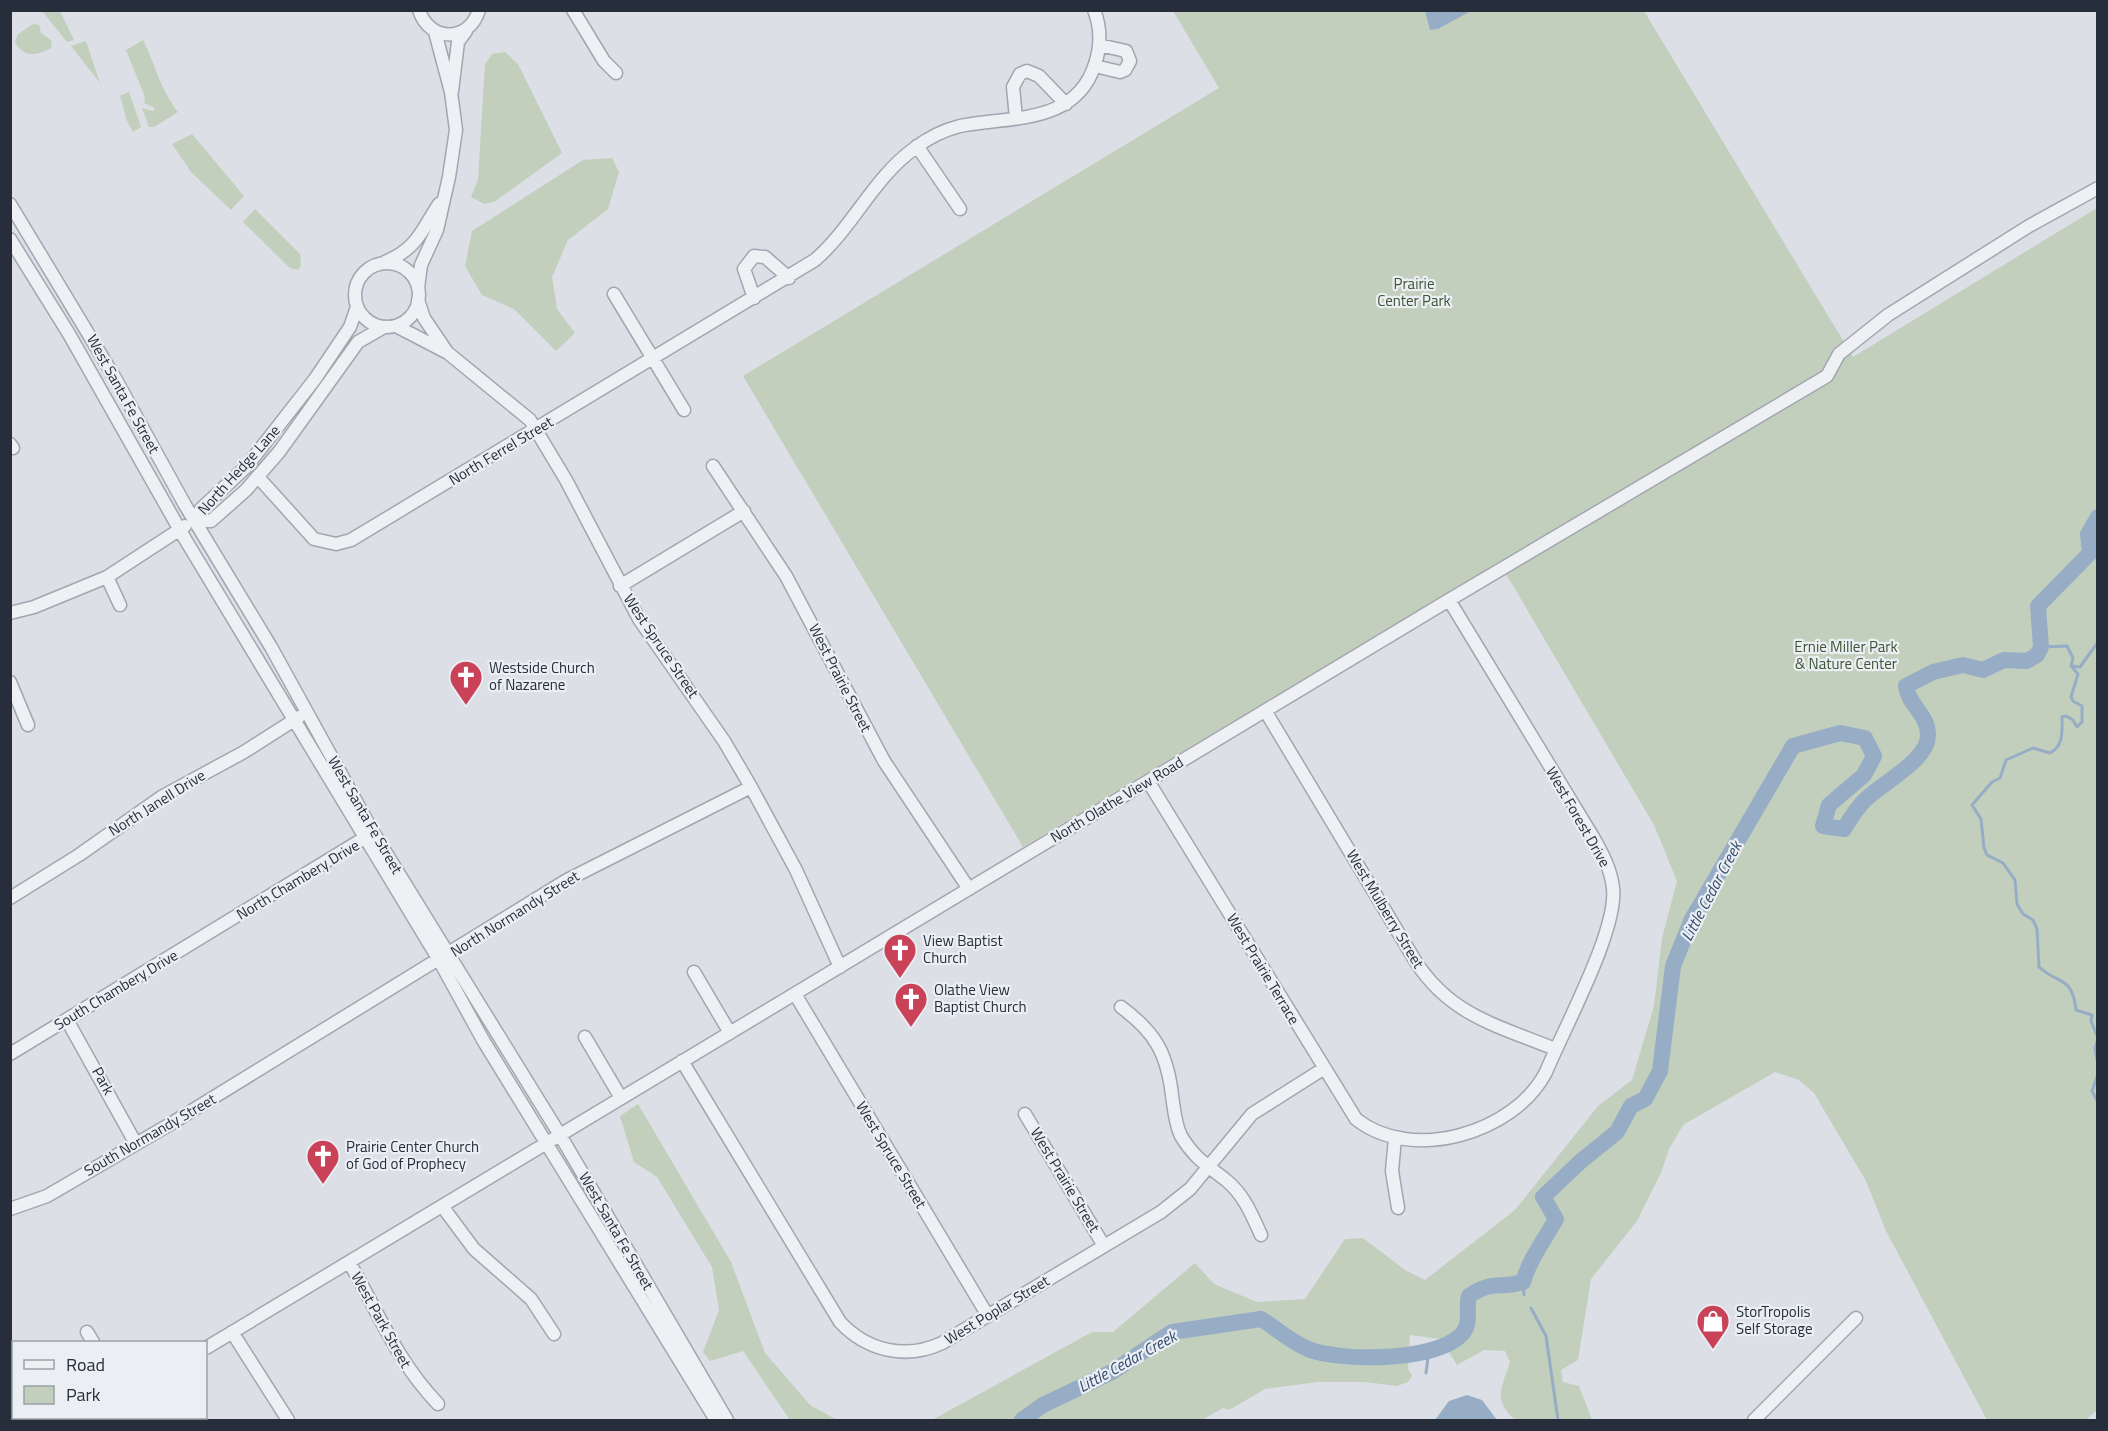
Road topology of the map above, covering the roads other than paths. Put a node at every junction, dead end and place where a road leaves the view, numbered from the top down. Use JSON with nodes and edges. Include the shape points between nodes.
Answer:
{"nodes":[{"id":1,"x":419,"y":10,"type":"edge"},
{"id":2,"x":573,"y":10,"type":"edge"},
{"id":3,"x":1094,"y":10,"type":"edge"},
{"id":4,"x":480,"y":13,"type":"edge"},
{"id":5,"x":466,"y":31,"type":"junction"},
{"id":6,"x":435,"y":32,"type":"junction"},
{"id":7,"x":1099,"y":42,"type":"junction"},
{"id":8,"x":1095,"y":66,"type":"junction"},
{"id":9,"x":616,"y":73,"type":"dead end"},
{"id":10,"x":451,"y":92,"type":"junction"},
{"id":11,"x":1066,"y":104,"type":"junction"},
{"id":12,"x":1017,"y":118,"type":"junction"},
{"id":13,"x":917,"y":146,"type":"junction"},
{"id":14,"x":2097,"y":188,"type":"edge"},
{"id":15,"x":442,"y":201,"type":"junction"},
{"id":16,"x":10,"y":204,"type":"edge"},
{"id":17,"x":960,"y":209,"type":"dead end"},
{"id":18,"x":10,"y":239,"type":"edge"},
{"id":19,"x":383,"y":262,"type":"junction"},
{"id":20,"x":789,"y":278,"type":"junction"},
{"id":21,"x":418,"y":294,"type":"junction"},
{"id":22,"x":614,"y":294,"type":"dead end"},
{"id":23,"x":754,"y":298,"type":"junction"},
{"id":24,"x":357,"y":307,"type":"junction"},
{"id":25,"x":390,"y":326,"type":"junction"},
{"id":26,"x":448,"y":353,"type":"junction"},
{"id":27,"x":654,"y":358,"type":"junction"},
{"id":28,"x":684,"y":410,"type":"dead end"},
{"id":29,"x":536,"y":430,"type":"junction"},
{"id":30,"x":713,"y":466,"type":"dead end"},
{"id":31,"x":258,"y":477,"type":"junction"},
{"id":32,"x":744,"y":511,"type":"junction"},
{"id":33,"x":195,"y":520,"type":"junction"},
{"id":34,"x":179,"y":529,"type":"junction"},
{"id":35,"x":107,"y":577,"type":"junction"},
{"id":36,"x":620,"y":586,"type":"junction"},
{"id":37,"x":1449,"y":600,"type":"junction"},
{"id":38,"x":120,"y":605,"type":"dead end"},
{"id":39,"x":10,"y":613,"type":"edge"},
{"id":40,"x":10,"y":682,"type":"edge"},
{"id":41,"x":1266,"y":711,"type":"junction"},
{"id":42,"x":307,"y":712,"type":"junction"},
{"id":43,"x":295,"y":720,"type":"junction"},
{"id":44,"x":28,"y":725,"type":"dead end"},
{"id":45,"x":1148,"y":781,"type":"junction"},
{"id":46,"x":751,"y":787,"type":"junction"},
{"id":47,"x":370,"y":835,"type":"junction"},
{"id":48,"x":969,"y":889,"type":"junction"},
{"id":49,"x":10,"y":898,"type":"edge"},
{"id":50,"x":222,"y":926,"type":"joint"},
{"id":51,"x":443,"y":958,"type":"junction"},
{"id":52,"x":840,"y":967,"type":"junction"},
{"id":53,"x":694,"y":972,"type":"dead end"},
{"id":54,"x":795,"y":994,"type":"junction"},
{"id":55,"x":1121,"y":1007,"type":"dead end"},
{"id":56,"x":67,"y":1020,"type":"junction"},
{"id":57,"x":730,"y":1033,"type":"junction"},
{"id":58,"x":585,"y":1037,"type":"dead end"},
{"id":59,"x":1555,"y":1049,"type":"junction"},
{"id":60,"x":10,"y":1054,"type":"edge"},
{"id":61,"x":286,"y":1054,"type":"joint"},
{"id":62,"x":682,"y":1061,"type":"junction"},
{"id":63,"x":1323,"y":1069,"type":"junction"},
{"id":64,"x":621,"y":1098,"type":"junction"},
{"id":65,"x":1025,"y":1114,"type":"dead end"},
{"id":66,"x":560,"y":1135,"type":"junction"},
{"id":67,"x":1395,"y":1138,"type":"junction"},
{"id":68,"x":546,"y":1143,"type":"junction"},
{"id":69,"x":136,"y":1144,"type":"junction"},
{"id":70,"x":1206,"y":1168,"type":"junction"},
{"id":71,"x":442,"y":1206,"type":"junction"},
{"id":72,"x":1398,"y":1208,"type":"dead end"},
{"id":73,"x":10,"y":1209,"type":"edge"},
{"id":74,"x":1262,"y":1235,"type":"dead end"},
{"id":75,"x":1104,"y":1246,"type":"junction"},
{"id":76,"x":348,"y":1262,"type":"junction"},
{"id":77,"x":988,"y":1316,"type":"junction"},
{"id":78,"x":1856,"y":1318,"type":"dead end"},
{"id":79,"x":232,"y":1332,"type":"junction"},
{"id":80,"x":554,"y":1334,"type":"dead end"},
{"id":81,"x":207,"y":1347,"type":"edge"},
{"id":82,"x":438,"y":1404,"type":"dead end"},
{"id":83,"x":721,"y":1419,"type":"edge"},
{"id":84,"x":288,"y":1420,"type":"edge"},
{"id":85,"x":1754,"y":1420,"type":"edge"}],
"edges":[{"from":1,"to":6,"type":"street","via":[[427,27]]},
{"from":2,"to":9,"type":"street","via":[[604,61]]},
{"from":3,"to":7,"type":"street"},
{"from":4,"to":5,"type":"street"},
{"from":5,"to":6,"type":"street","via":[[456,35]]},
{"from":5,"to":10,"type":"street","via":[[458,42]]},
{"from":6,"to":10,"type":"street"},
{"from":7,"to":8,"type":"street","name":"North Ferrel Street"},
{"from":7,"to":8,"type":"street","via":[[1126,51],[1130,61],[1120,72]]},
{"from":8,"to":11,"type":"street","name":"North Ferrel Street","via":[[1081,90]]},
{"from":10,"to":15,"type":"street","via":[[454,145]]},
{"from":11,"to":12,"type":"street","name":"North Ferrel Street","via":[[1042,115]]},
{"from":11,"to":12,"type":"street","via":[[1040,76],[1027,71],[1020,74],[1013,87]]},
{"from":12,"to":13,"type":"street","name":"North Ferrel Street","via":[[944,131]]},
{"from":13,"to":17,"type":"street"},
{"from":13,"to":20,"type":"street","name":"North Ferrel Street","via":[[890,171],[832,245]]},
{"from":14,"to":37,"type":"street","name":"North Olathe View Road","via":[[1888,315],[1839,354],[1827,376]]},
{"from":15,"to":19,"type":"street","via":[[409,250]]},
{"from":15,"to":21,"type":"street","via":[[437,230],[422,265]]},
{"from":16,"to":33,"type":"street","name":"West Santa Fe Street","via":[[116,378]]},
{"from":18,"to":34,"type":"street","name":"West Santa Fe Street","via":[[69,334]]},
{"from":19,"to":21,"type":"street","via":[[402,266],[415,279]]},
{"from":19,"to":24,"type":"street","via":[[357,280]]},
{"from":20,"to":23,"type":"street","name":"North Ferrel Street"},
{"from":20,"to":23,"type":"street","via":[[765,257],[754,256],[744,269]]},
{"from":21,"to":25,"type":"street","via":[[411,316]]},
{"from":21,"to":26,"type":"street","name":"West Spruce Street","via":[[424,318]]},
{"from":22,"to":27,"type":"street"},
{"from":23,"to":27,"type":"street","name":"North Ferrel Street"},
{"from":24,"to":25,"type":"street","via":[[367,321]]},
{"from":24,"to":33,"type":"street","name":"North Hedge Lane","via":[[350,327],[315,379],[247,466],[201,509]]},
{"from":25,"to":26,"type":"street","name":"West Spruce Street"},
{"from":25,"to":31,"type":"street","name":"North Hedge Lane","via":[[358,342]]},
{"from":26,"to":29,"type":"street","name":"West Spruce Street","via":[[522,411]]},
{"from":27,"to":28,"type":"street"},
{"from":27,"to":29,"type":"street","name":"North Ferrel Street"},
{"from":29,"to":31,"type":"street","name":"North Ferrel Street","via":[[352,540],[336,544],[314,539]]},
{"from":29,"to":36,"type":"street","name":"West Spruce Street"},
{"from":30,"to":32,"type":"street","name":"West Prairie Street"},
{"from":31,"to":33,"type":"street","name":"North Hedge Lane","via":[[211,521]]},
{"from":32,"to":36,"type":"street"},
{"from":32,"to":48,"type":"street","name":"West Prairie Street","via":[[786,576],[884,761]]},
{"from":33,"to":34,"type":"street"},
{"from":33,"to":42,"type":"street","name":"West Santa Fe Street"},
{"from":34,"to":35,"type":"street"},
{"from":34,"to":43,"type":"street","name":"West Santa Fe Street"},
{"from":35,"to":38,"type":"street"},
{"from":35,"to":39,"type":"street"},
{"from":36,"to":46,"type":"street","name":"West Spruce Street"},
{"from":37,"to":41,"type":"street","name":"North Olathe View Road"},
{"from":37,"to":59,"type":"street","name":"West Forest Drive","via":[[1593,837],[1611,876],[1609,925]]},
{"from":40,"to":44,"type":"street"},
{"from":41,"to":45,"type":"street","name":"North Olathe View Road"},
{"from":41,"to":59,"type":"street","name":"West Mulberry Street","via":[[1436,989],[1457,1007]]},
{"from":42,"to":43,"type":"street","name":"North Janell Drive"},
{"from":42,"to":47,"type":"street","name":"West Santa Fe Street"},
{"from":43,"to":47,"type":"street","name":"West Santa Fe Street"},
{"from":43,"to":49,"type":"street","name":"North Janell Drive","via":[[162,796]]},
{"from":45,"to":48,"type":"street","name":"North Olathe View Road"},
{"from":45,"to":63,"type":"street","name":"West Prairie Terrace"},
{"from":46,"to":51,"type":"street","name":"North Normandy Street","via":[[567,880]]},
{"from":46,"to":52,"type":"street","name":"West Spruce Street","via":[[796,870]]},
{"from":47,"to":50,"type":"street","name":"North Chambery Drive"},
{"from":47,"to":51,"type":"street","name":"West Santa Fe Street"},
{"from":48,"to":52,"type":"street","name":"North Olathe View Road"},
{"from":50,"to":56,"type":"street","name":"South Chambery Drive"},
{"from":51,"to":61,"type":"street","name":"North Normandy Street"},
{"from":51,"to":66,"type":"street","name":"West Santa Fe Street"},
{"from":51,"to":68,"type":"street","name":"West Santa Fe Street"},
{"from":52,"to":54,"type":"street","name":"North Olathe View Road"},
{"from":53,"to":57,"type":"street"},
{"from":54,"to":57,"type":"street","name":"North Olathe View Road"},
{"from":54,"to":77,"type":"street","name":"West Spruce Street"},
{"from":55,"to":70,"type":"street","via":[[1143,1023],[1162,1052],[1180,1133]]},
{"from":56,"to":60,"type":"street","name":"South Chambery Drive"},
{"from":56,"to":69,"type":"street","name":"Park"},
{"from":57,"to":62,"type":"street","name":"North Olathe View Road"},
{"from":58,"to":64,"type":"street"},
{"from":59,"to":67,"type":"street","name":"West Prairie Terrace","via":[[1534,1090],[1500,1119],[1430,1140]]},
{"from":61,"to":69,"type":"street","name":"South Normandy Street"},
{"from":62,"to":64,"type":"street","name":"North Olathe View Road"},
{"from":62,"to":77,"type":"street","name":"West Poplar Street","via":[[833,1312],[847,1329],[877,1347],[918,1351],[942,1343]]},
{"from":63,"to":67,"type":"street","name":"West Prairie Terrace","via":[[1356,1119],[1374,1132]]},
{"from":63,"to":70,"type":"street","name":"West Poplar Street","via":[[1252,1114]]},
{"from":64,"to":66,"type":"street","name":"North Olathe View Road"},
{"from":65,"to":75,"type":"street","name":"West Prairie Street"},
{"from":66,"to":68,"type":"street","name":"North Olathe View Road"},
{"from":66,"to":83,"type":"street","name":"West Santa Fe Street"},
{"from":67,"to":72,"type":"street","via":[[1392,1171]]},
{"from":68,"to":71,"type":"street","name":"North Olathe View Road"},
{"from":68,"to":83,"type":"street","name":"West Santa Fe Street"},
{"from":69,"to":73,"type":"street","name":"South Normandy Street","via":[[47,1196]]},
{"from":70,"to":74,"type":"street","via":[[1227,1181],[1242,1197]]},
{"from":70,"to":75,"type":"street","name":"West Poplar Street","via":[[1190,1189],[1168,1206]]},
{"from":71,"to":76,"type":"street","name":"North Olathe View Road"},
{"from":71,"to":80,"type":"street","via":[[474,1249],[531,1299]]},
{"from":75,"to":77,"type":"street","name":"West Poplar Street"},
{"from":76,"to":79,"type":"street","name":"North Olathe View Road"},
{"from":76,"to":82,"type":"street","name":"West Park Street","via":[[394,1348]]},
{"from":78,"to":85,"type":"street"},
{"from":79,"to":81,"type":"street","name":"North Olathe View Road"},
{"from":79,"to":84,"type":"street"}]}
